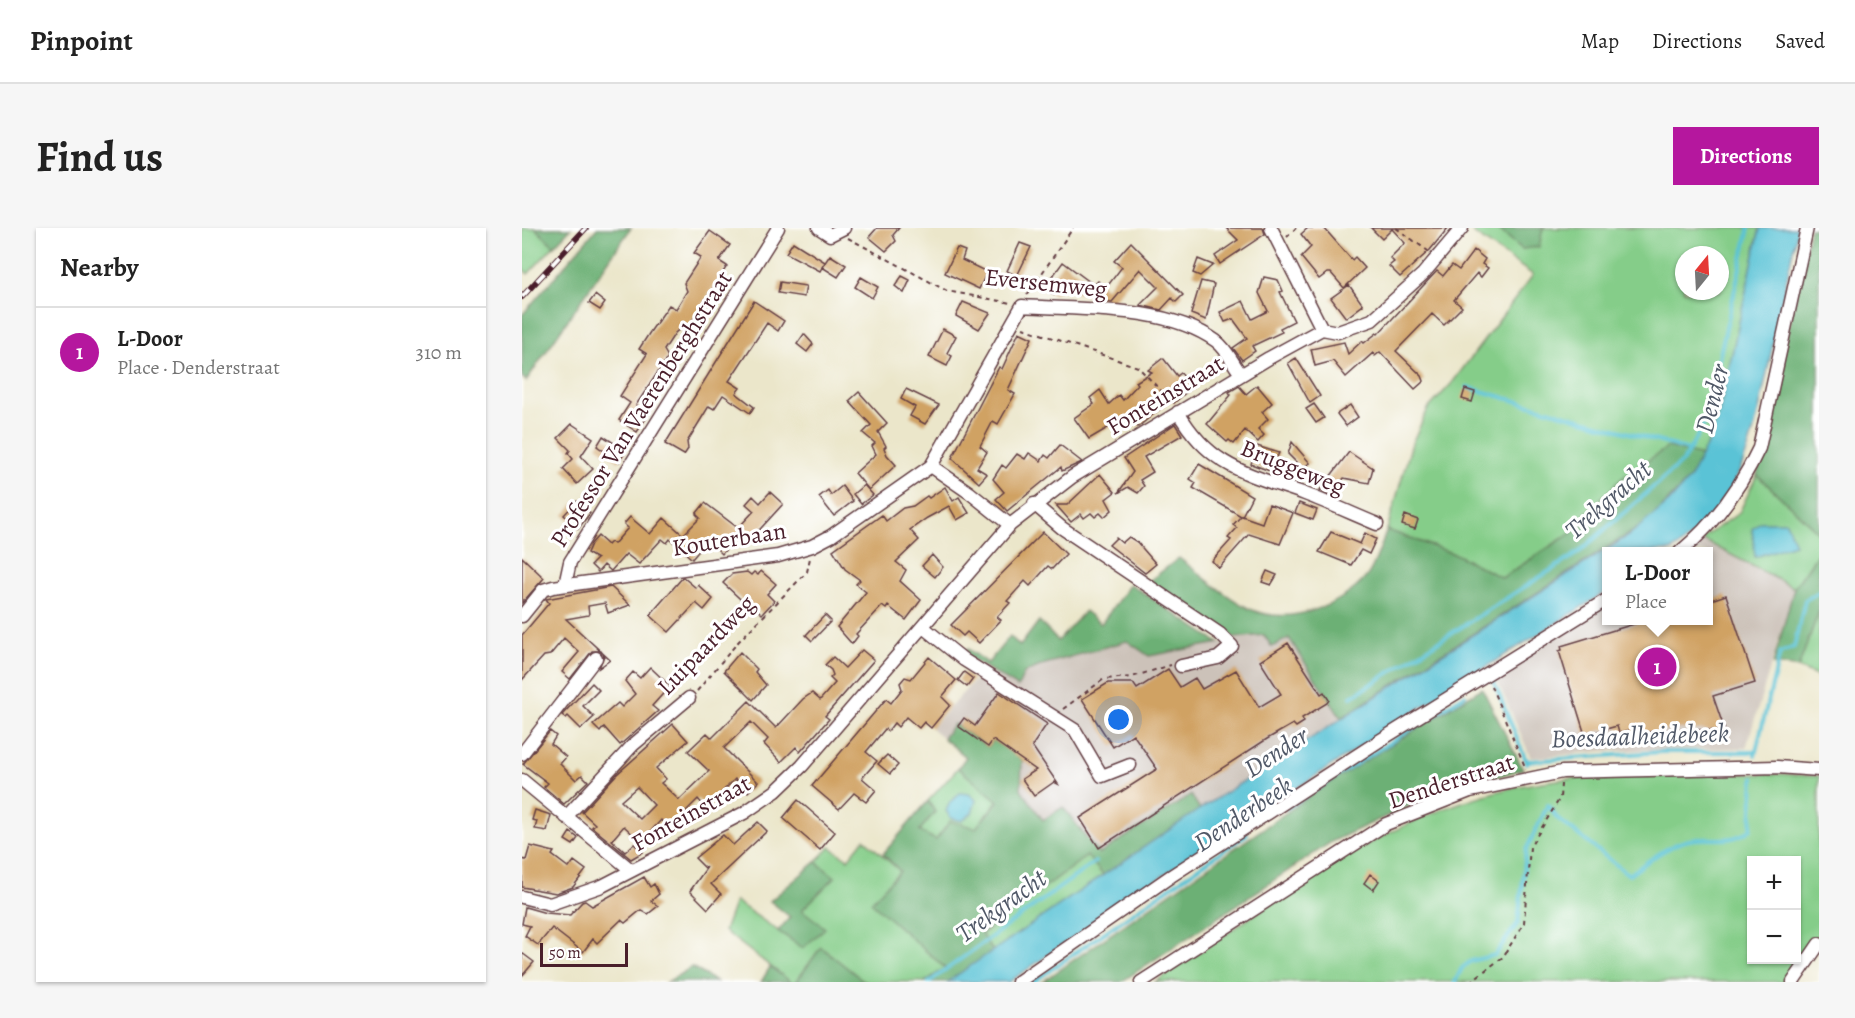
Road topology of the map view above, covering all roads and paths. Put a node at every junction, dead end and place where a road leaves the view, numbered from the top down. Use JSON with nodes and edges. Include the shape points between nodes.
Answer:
{"nodes":[{"id":1,"x":778,"y":228,"type":"edge"},
{"id":2,"x":819,"y":228,"type":"edge"},
{"id":3,"x":1074,"y":228,"type":"edge"},
{"id":4,"x":1271,"y":228,"type":"edge"},
{"id":5,"x":1396,"y":228,"type":"edge"},
{"id":6,"x":1461,"y":228,"type":"edge"},
{"id":7,"x":1807,"y":228,"type":"edge"},
{"id":8,"x":842,"y":230,"type":"edge"},
{"id":9,"x":1436,"y":259,"type":"junction"},
{"id":10,"x":1022,"y":306,"type":"junction"},
{"id":11,"x":1011,"y":325,"type":"junction"},
{"id":12,"x":1321,"y":327,"type":"junction"},
{"id":13,"x":1241,"y":374,"type":"junction"},
{"id":14,"x":1179,"y":412,"type":"junction"},
{"id":15,"x":931,"y":466,"type":"junction"},
{"id":16,"x":1034,"y":504,"type":"junction"},
{"id":17,"x":1377,"y":524,"type":"dead end"},
{"id":18,"x":1010,"y":525,"type":"junction"},
{"id":19,"x":812,"y":546,"type":"junction"},
{"id":20,"x":1685,"y":547,"type":"edge"},
{"id":21,"x":565,"y":585,"type":"junction"},
{"id":22,"x":1602,"y":602,"type":"edge"},
{"id":23,"x":522,"y":616,"type":"edge"},
{"id":24,"x":923,"y":627,"type":"junction"},
{"id":25,"x":596,"y":658,"type":"dead end"},
{"id":26,"x":1181,"y":666,"type":"joint"},
{"id":27,"x":1485,"y":674,"type":"junction"},
{"id":28,"x":689,"y":698,"type":"joint"},
{"id":29,"x":1053,"y":716,"type":"junction"},
{"id":30,"x":522,"y":754,"type":"edge"},
{"id":31,"x":1130,"y":765,"type":"dead end"},
{"id":32,"x":1819,"y":770,"type":"edge"},
{"id":33,"x":1562,"y":772,"type":"junction"},
{"id":34,"x":1529,"y":777,"type":"junction"},
{"id":35,"x":522,"y":780,"type":"edge"},
{"id":36,"x":566,"y":817,"type":"junction"},
{"id":37,"x":631,"y":870,"type":"junction"},
{"id":38,"x":522,"y":897,"type":"edge"},
{"id":39,"x":1819,"y":944,"type":"edge"},
{"id":40,"x":1018,"y":982,"type":"edge"},
{"id":41,"x":1141,"y":982,"type":"edge"},
{"id":42,"x":1470,"y":982,"type":"edge"},
{"id":43,"x":1793,"y":982,"type":"edge"}],
"edges":[{"from":1,"to":21,"type":"street","name":"Professor Van Vaerenberghstraat","via":[[570,562]]},
{"from":2,"to":8,"type":"street","via":[[830,235]]},
{"from":3,"to":10,"type":"path"},
{"from":4,"to":12,"type":"street"},
{"from":5,"to":9,"type":"path"},
{"from":6,"to":9,"type":"street","name":"Fonteinstraat"},
{"from":7,"to":20,"type":"street","via":[[1759,448],[1747,475],[1721,513]]},
{"from":8,"to":10,"type":"path","name":"Eversemweg","via":[[876,255],[947,291]]},
{"from":9,"to":12,"type":"street","name":"Fonteinstraat","via":[[1372,320],[1338,332]]},
{"from":10,"to":11,"type":"street","name":"Kouterbaan"},
{"from":10,"to":13,"type":"street","name":"Eversemweg","via":[[1129,311],[1168,321],[1217,342]]},
{"from":11,"to":14,"type":"path","via":[[1138,367]]},
{"from":11,"to":15,"type":"street","name":"Kouterbaan"},
{"from":12,"to":13,"type":"street","name":"Fonteinstraat"},
{"from":13,"to":14,"type":"street","name":"Fonteinstraat"},
{"from":14,"to":16,"type":"street","name":"Fonteinstraat"},
{"from":14,"to":17,"type":"street","name":"Bruggeweg","via":[[1196,441],[1234,470]]},
{"from":15,"to":18,"type":"street"},
{"from":15,"to":19,"type":"street","name":"Kouterbaan"},
{"from":16,"to":18,"type":"street","name":"Fonteinstraat"},
{"from":16,"to":26,"type":"street","via":[[1062,528],[1220,634],[1232,646],[1218,658]]},
{"from":18,"to":24,"type":"street","name":"Fonteinstraat"},
{"from":19,"to":21,"type":"street","name":"Kouterbaan","via":[[778,556]]},
{"from":19,"to":28,"type":"path","name":"Luipaardweg","via":[[807,572]]},
{"from":21,"to":23,"type":"street","name":"Kouterbaan","via":[[543,590]]},
{"from":22,"to":27,"type":"street"},
{"from":24,"to":29,"type":"street","via":[[964,660]]},
{"from":24,"to":37,"type":"street","name":"Fonteinstraat","via":[[776,791],[744,813]]},
{"from":25,"to":30,"type":"street"},
{"from":26,"to":29,"type":"path","via":[[1104,679]]},
{"from":27,"to":34,"type":"path"},
{"from":27,"to":40,"type":"street","via":[[1171,876]]},
{"from":28,"to":36,"type":"street","name":"Luipaardweg","via":[[633,745]]},
{"from":29,"to":31,"type":"street","via":[[1075,730],[1102,776]]},
{"from":32,"to":33,"type":"street","name":"Denderstraat","via":[[1776,767]]},
{"from":33,"to":34,"type":"street","name":"Denderstraat"},
{"from":33,"to":42,"type":"path","via":[[1560,798],[1530,847],[1524,923],[1503,957]]},
{"from":34,"to":41,"type":"street","name":"Denderstraat","via":[[1470,791],[1386,824]]},
{"from":35,"to":36,"type":"street"},
{"from":36,"to":37,"type":"street"},
{"from":37,"to":38,"type":"street","name":"Fonteinstraat","via":[[602,886],[550,904]]},
{"from":39,"to":43,"type":"street"}]}
